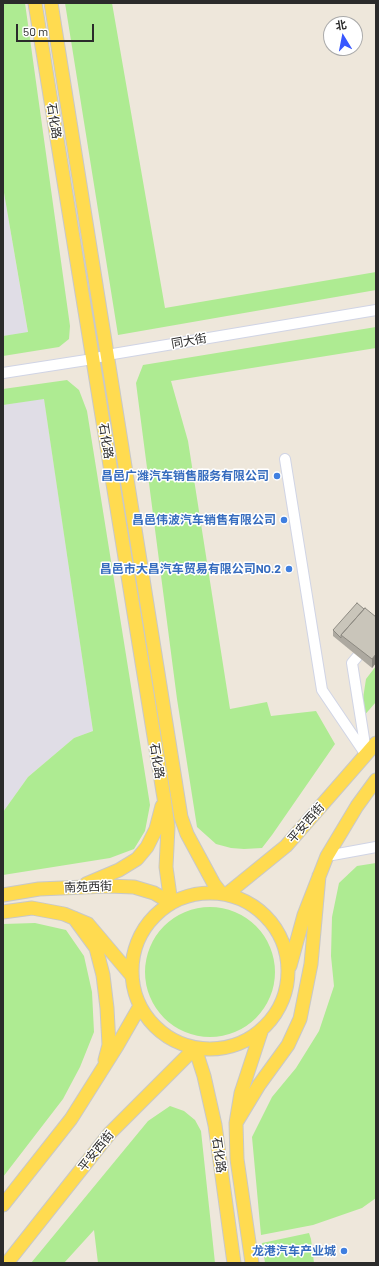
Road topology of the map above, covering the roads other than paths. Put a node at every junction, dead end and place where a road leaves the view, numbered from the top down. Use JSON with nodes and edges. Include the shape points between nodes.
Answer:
{"nodes":[{"id":1,"x":35,"y":3,"type":"edge"},
{"id":2,"x":51,"y":3,"type":"edge"},
{"id":3,"x":376,"y":310,"type":"edge"},
{"id":4,"x":107,"y":355,"type":"junction"},
{"id":5,"x":93,"y":359,"type":"junction"},
{"id":6,"x":3,"y":373,"type":"edge"},
{"id":7,"x":285,"y":459,"type":"dead end"},
{"id":8,"x":357,"y":657,"type":"edge"},
{"id":9,"x":376,"y":743,"type":"edge"},
{"id":10,"x":366,"y":755,"type":"junction"},
{"id":11,"x":376,"y":780,"type":"edge"},
{"id":12,"x":164,"y":798,"type":"junction"},
{"id":13,"x":376,"y":848,"type":"edge"},
{"id":14,"x":327,"y":856,"type":"junction"},
{"id":15,"x":319,"y":876,"type":"junction"},
{"id":16,"x":78,"y":887,"type":"junction"},
{"id":17,"x":224,"y":893,"type":"junction"},
{"id":18,"x":3,"y":895,"type":"edge"},
{"id":19,"x":171,"y":903,"type":"junction"},
{"id":20,"x":3,"y":912,"type":"edge"},
{"id":21,"x":74,"y":918,"type":"junction"},
{"id":22,"x":290,"y":968,"type":"junction"},
{"id":23,"x":132,"y":976,"type":"junction"},
{"id":24,"x":140,"y":1006,"type":"junction"},
{"id":25,"x":261,"y":1032,"type":"junction"},
{"id":26,"x":195,"y":1048,"type":"junction"},
{"id":27,"x":102,"y":1072,"type":"junction"},
{"id":28,"x":236,"y":1123,"type":"junction"},
{"id":29,"x":3,"y":1205,"type":"edge"},
{"id":30,"x":7,"y":1263,"type":"edge"},
{"id":31,"x":234,"y":1263,"type":"edge"},
{"id":32,"x":252,"y":1263,"type":"edge"}],
"edges":[{"from":1,"to":5,"type":"main road","name":"石化路"},
{"from":2,"to":4,"type":"main road","name":"石化路"},
{"from":3,"to":4,"type":"street","name":"同大街"},
{"from":4,"to":5,"type":"street","name":"同大街"},
{"from":4,"to":17,"type":"main road","name":"石化路","via":[[181,817],[187,834],[214,884]]},
{"from":5,"to":6,"type":"street","name":"同大街"},
{"from":5,"to":12,"type":"main road","name":"石化路"},
{"from":7,"to":10,"type":"street","via":[[322,690]]},
{"from":8,"to":10,"type":"street","via":[[352,663]]},
{"from":9,"to":10,"type":"main road","name":"平安西街"},
{"from":10,"to":17,"type":"main road","name":"平安西街","via":[[286,846]]},
{"from":11,"to":14,"type":"main road","via":[[356,806]]},
{"from":12,"to":16,"type":"main road","via":[[156,829],[147,847],[137,859],[119,870]]},
{"from":12,"to":19,"type":"main road","name":"石化路","via":[[168,827],[166,867]]},
{"from":13,"to":14,"type":"street"},
{"from":14,"to":15,"type":"main road"},
{"from":15,"to":22,"type":"main road","via":[[304,915]]},
{"from":15,"to":28,"type":"main road","via":[[311,964],[300,1019],[288,1045]]},
{"from":16,"to":18,"type":"main road","name":"南苑西街","via":[[39,889]]},
{"from":16,"to":19,"type":"main road","name":"南苑西街","via":[[134,887],[154,893]]},
{"from":17,"to":19,"type":"main road","via":[[189,895]]},
{"from":17,"to":22,"type":"main road","via":[[251,903],[271,920],[284,943]]},
{"from":19,"to":23,"type":"main road","via":[[150,920],[140,937],[133,956]]},
{"from":20,"to":21,"type":"main road","via":[[32,908]]},
{"from":21,"to":23,"type":"main road","via":[[88,924]]},
{"from":21,"to":27,"type":"main road","via":[[96,948],[103,975],[108,1008],[108,1045]]},
{"from":22,"to":25,"type":"main road","via":[[287,992],[277,1014]]},
{"from":23,"to":24,"type":"main road","via":[[134,992]]},
{"from":24,"to":26,"type":"main road","via":[[160,1031],[173,1040]]},
{"from":24,"to":27,"type":"main road"},
{"from":25,"to":26,"type":"main road","via":[[241,1044],[218,1050]]},
{"from":25,"to":28,"type":"main road","via":[[241,1093]]},
{"from":26,"to":30,"type":"main road","name":"平安西街","via":[[110,1133]]},
{"from":26,"to":31,"type":"main road","name":"石化路","via":[[215,1125]]},
{"from":27,"to":29,"type":"main road","via":[[71,1119]]},
{"from":28,"to":32,"type":"main road","via":[[237,1159]]}]}
